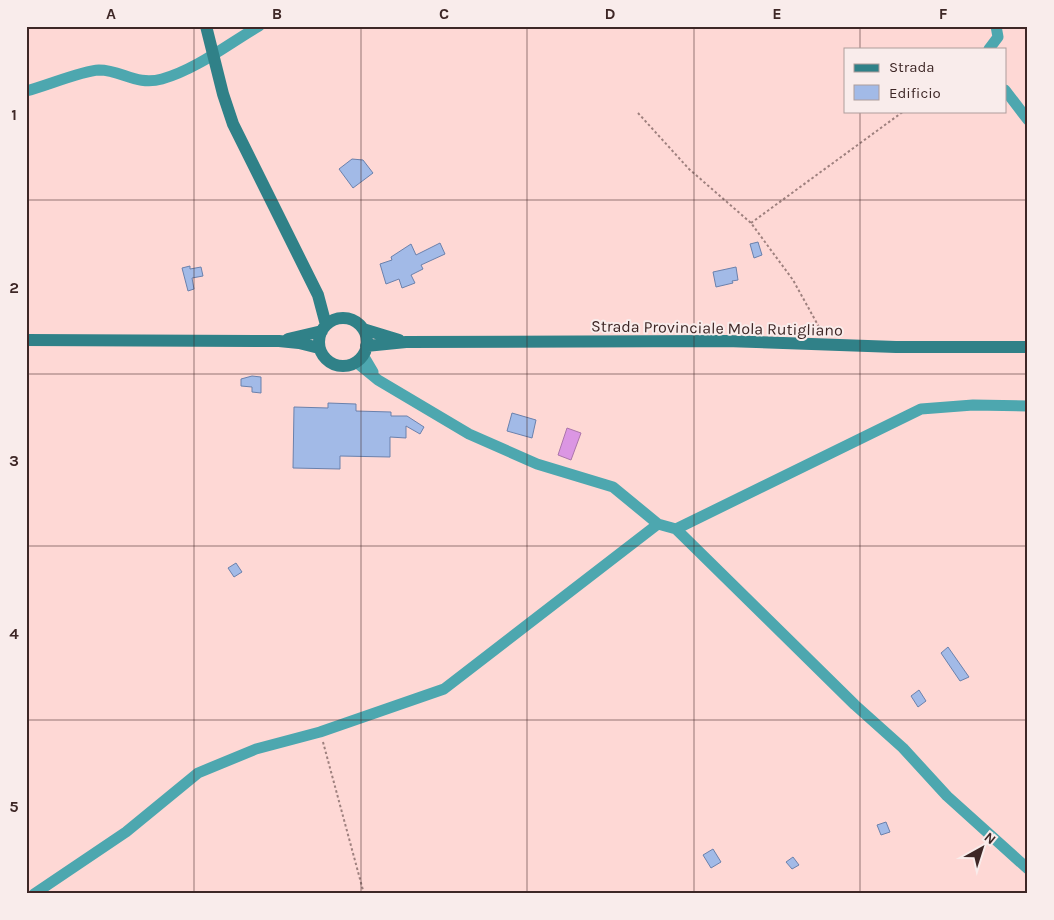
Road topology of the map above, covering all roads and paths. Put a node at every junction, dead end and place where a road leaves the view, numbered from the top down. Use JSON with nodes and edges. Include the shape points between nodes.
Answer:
{"nodes":[{"id":1,"x":206,"y":26,"type":"edge"},
{"id":2,"x":259,"y":26,"type":"edge"},
{"id":3,"x":996,"y":26,"type":"edge"},
{"id":4,"x":990,"y":48,"type":"edge"},
{"id":5,"x":213,"y":53,"type":"junction"},
{"id":6,"x":26,"y":91,"type":"edge"},
{"id":7,"x":1006,"y":91,"type":"edge"},
{"id":8,"x":903,"y":112,"type":"edge"},
{"id":9,"x":638,"y":113,"type":"dead end"},
{"id":10,"x":1028,"y":120,"type":"edge"},
{"id":11,"x":751,"y":223,"type":"junction"},
{"id":12,"x":318,"y":295,"type":"junction"},
{"id":13,"x":342,"y":318,"type":"junction"},
{"id":14,"x":819,"y":327,"type":"dead end"},
{"id":15,"x":324,"y":328,"type":"junction"},
{"id":16,"x":363,"y":330,"type":"junction"},
{"id":17,"x":26,"y":340,"type":"edge"},
{"id":18,"x":279,"y":341,"type":"junction"},
{"id":19,"x":406,"y":342,"type":"junction"},
{"id":20,"x":1028,"y":347,"type":"edge"},
{"id":21,"x":320,"y":348,"type":"junction"},
{"id":22,"x":362,"y":355,"type":"junction"},
{"id":23,"x":1028,"y":406,"type":"edge"},
{"id":24,"x":658,"y":524,"type":"junction"},
{"id":25,"x":676,"y":529,"type":"junction"},
{"id":26,"x":320,"y":732,"type":"junction"},
{"id":27,"x":1028,"y":869,"type":"edge"},
{"id":28,"x":34,"y":894,"type":"edge"},
{"id":29,"x":364,"y":894,"type":"edge"}],
"edges":[{"from":1,"to":5,"type":"main road"},
{"from":2,"to":5,"type":"street"},
{"from":3,"to":4,"type":"street","via":[[998,37]]},
{"from":5,"to":6,"type":"street","via":[[204,61],[162,79],[137,81],[97,70]]},
{"from":5,"to":12,"type":"main road","via":[[233,124]]},
{"from":7,"to":10,"type":"street"},
{"from":8,"to":11,"type":"path"},
{"from":9,"to":11,"type":"path","via":[[689,169]]},
{"from":11,"to":14,"type":"path","via":[[793,280]]},
{"from":12,"to":13,"type":"main road"},
{"from":12,"to":15,"type":"main road"},
{"from":13,"to":15,"type":"main road"},
{"from":13,"to":16,"type":"main road","via":[[357,322]]},
{"from":15,"to":18,"type":"main road"},
{"from":15,"to":21,"type":"main road"},
{"from":16,"to":19,"type":"main road","name":"Strada Provinciale Mola Rutigliano"},
{"from":16,"to":22,"type":"main road"},
{"from":17,"to":18,"type":"main road"},
{"from":18,"to":21,"type":"main road"},
{"from":19,"to":20,"type":"main road","name":"Strada Provinciale Mola Rutigliano","via":[[726,341],[896,347]]},
{"from":19,"to":22,"type":"main road","name":"Strada Provinciale Mola Rutigliano"},
{"from":21,"to":22,"type":"main road","via":[[332,364],[348,366]]},
{"from":22,"to":24,"type":"street","via":[[378,380],[469,434],[537,464],[613,487]]},
{"from":23,"to":25,"type":"street","via":[[921,408]]},
{"from":24,"to":25,"type":"street"},
{"from":24,"to":26,"type":"street","via":[[444,689]]},
{"from":25,"to":27,"type":"street","via":[[903,748],[947,796]]},
{"from":26,"to":28,"type":"street","via":[[256,749],[198,773],[126,832]]},
{"from":26,"to":29,"type":"path"}]}
